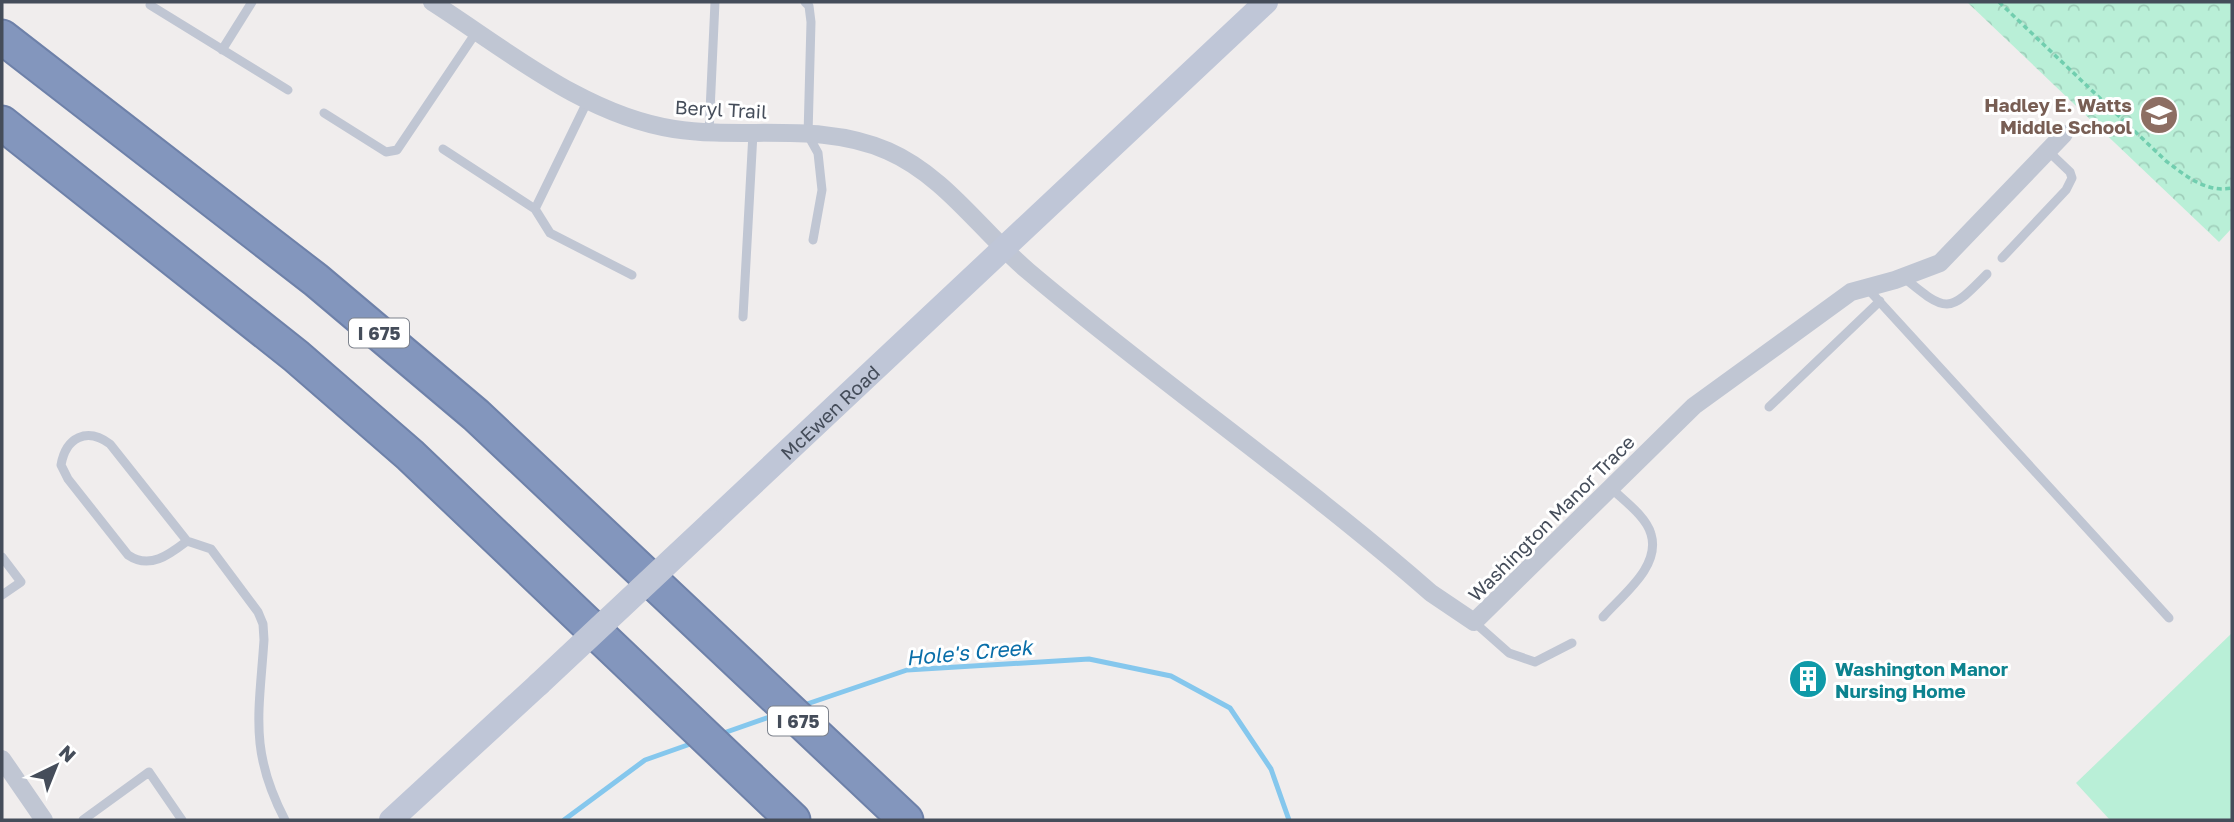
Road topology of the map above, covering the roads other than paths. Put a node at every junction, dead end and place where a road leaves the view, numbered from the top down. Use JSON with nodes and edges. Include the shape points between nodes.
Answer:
{"nodes":[{"id":1,"x":252,"y":2,"type":"edge"},
{"id":2,"x":432,"y":2,"type":"edge"},
{"id":3,"x":715,"y":2,"type":"edge"},
{"id":4,"x":805,"y":2,"type":"edge"},
{"id":5,"x":1266,"y":2,"type":"edge"},
{"id":6,"x":150,"y":5,"type":"dead end"},
{"id":7,"x":477,"y":30,"type":"junction"},
{"id":8,"x":2,"y":37,"type":"edge"},
{"id":9,"x":222,"y":50,"type":"junction"},
{"id":10,"x":288,"y":90,"type":"dead end"},
{"id":11,"x":588,"y":100,"type":"junction"},
{"id":12,"x":324,"y":113,"type":"dead end"},
{"id":13,"x":2,"y":123,"type":"edge"},
{"id":14,"x":709,"y":133,"type":"junction"},
{"id":15,"x":753,"y":133,"type":"junction"},
{"id":16,"x":2064,"y":134,"type":"dead end"},
{"id":17,"x":808,"y":135,"type":"junction"},
{"id":18,"x":443,"y":149,"type":"dead end"},
{"id":19,"x":2048,"y":151,"type":"junction"},
{"id":20,"x":535,"y":209,"type":"junction"},
{"id":21,"x":813,"y":240,"type":"dead end"},
{"id":22,"x":1003,"y":247,"type":"junction"},
{"id":23,"x":2002,"y":258,"type":"dead end"},
{"id":24,"x":1987,"y":274,"type":"dead end"},
{"id":25,"x":632,"y":275,"type":"dead end"},
{"id":26,"x":1903,"y":277,"type":"junction"},
{"id":27,"x":1867,"y":288,"type":"junction"},
{"id":28,"x":1880,"y":301,"type":"junction"},
{"id":29,"x":743,"y":317,"type":"dead end"},
{"id":30,"x":1769,"y":407,"type":"dead end"},
{"id":31,"x":1611,"y":488,"type":"junction"},
{"id":32,"x":187,"y":541,"type":"junction"},
{"id":33,"x":2,"y":557,"type":"edge"},
{"id":34,"x":2,"y":595,"type":"edge"},
{"id":35,"x":1603,"y":617,"type":"dead end"},
{"id":36,"x":2169,"y":618,"type":"dead end"},
{"id":37,"x":1475,"y":622,"type":"junction"},
{"id":38,"x":1572,"y":643,"type":"dead end"},
{"id":39,"x":2,"y":759,"type":"edge"},
{"id":40,"x":789,"y":816,"type":"edge"},
{"id":41,"x":44,"y":820,"type":"edge"},
{"id":42,"x":83,"y":820,"type":"edge"},
{"id":43,"x":182,"y":820,"type":"edge"},
{"id":44,"x":285,"y":820,"type":"edge"},
{"id":45,"x":391,"y":820,"type":"edge"},
{"id":46,"x":906,"y":820,"type":"edge"}],
"edges":[{"from":1,"to":9,"type":"lane"},
{"from":2,"to":7,"type":"street","name":"Beryl Trail"},
{"from":3,"to":14,"type":"lane"},
{"from":4,"to":17,"type":"lane","via":[[811,22]]},
{"from":5,"to":22,"type":"street","name":"McEwen Road"},
{"from":6,"to":9,"type":"lane"},
{"from":7,"to":11,"type":"street","name":"Beryl Trail"},
{"from":7,"to":12,"type":"lane","via":[[397,150],[386,152]]},
{"from":8,"to":46,"type":"highway","number":"I 675","via":[[316,280],[476,415]]},
{"from":9,"to":10,"type":"lane"},
{"from":11,"to":14,"type":"street","name":"Beryl Trail","via":[[642,122]]},
{"from":11,"to":20,"type":"lane"},
{"from":13,"to":40,"type":"highway","via":[[201,279],[390,437]]},
{"from":14,"to":15,"type":"street","name":"Beryl Trail"},
{"from":15,"to":17,"type":"street","name":"Beryl Trail"},
{"from":15,"to":29,"type":"lane"},
{"from":16,"to":19,"type":"street","name":"Washington Manor Trace"},
{"from":17,"to":21,"type":"lane","via":[[818,153],[822,190]]},
{"from":17,"to":22,"type":"street","name":"Beryl Trail","via":[[865,142],[901,158],[943,187]]},
{"from":18,"to":20,"type":"lane"},
{"from":19,"to":23,"type":"lane","via":[[2072,178]]},
{"from":19,"to":26,"type":"street","name":"Washington Manor Trace","via":[[1941,263]]},
{"from":20,"to":25,"type":"lane","via":[[550,233]]},
{"from":22,"to":37,"type":"street","name":"Washington Manor Trace","via":[[1431,593]]},
{"from":22,"to":45,"type":"street","name":"McEwen Road","bridge":true},
{"from":24,"to":26,"type":"lane","via":[[1952,305],[1934,302]]},
{"from":26,"to":27,"type":"street","name":"Washington Manor Trace"},
{"from":27,"to":28,"type":"lane"},
{"from":27,"to":31,"type":"street","name":"Washington Manor Trace","via":[[1851,292],[1694,406]]},
{"from":28,"to":30,"type":"lane"},
{"from":28,"to":36,"type":"lane"},
{"from":31,"to":35,"type":"lane","via":[[1651,533],[1652,552],[1648,566]]},
{"from":31,"to":37,"type":"street","name":"Washington Manor Trace"},
{"from":32,"to":32,"type":"lane","via":[[110,444],[83,435],[66,447],[61,465],[68,479],[128,555],[141,561],[157,560]]},
{"from":32,"to":44,"type":"lane","via":[[211,549],[263,624],[258,744],[267,785]]},
{"from":33,"to":34,"type":"lane","via":[[21,582]]},
{"from":37,"to":38,"type":"lane","via":[[1509,653],[1535,662]]},
{"from":39,"to":41,"type":"street"},
{"from":42,"to":43,"type":"lane","via":[[149,772]]}]}
